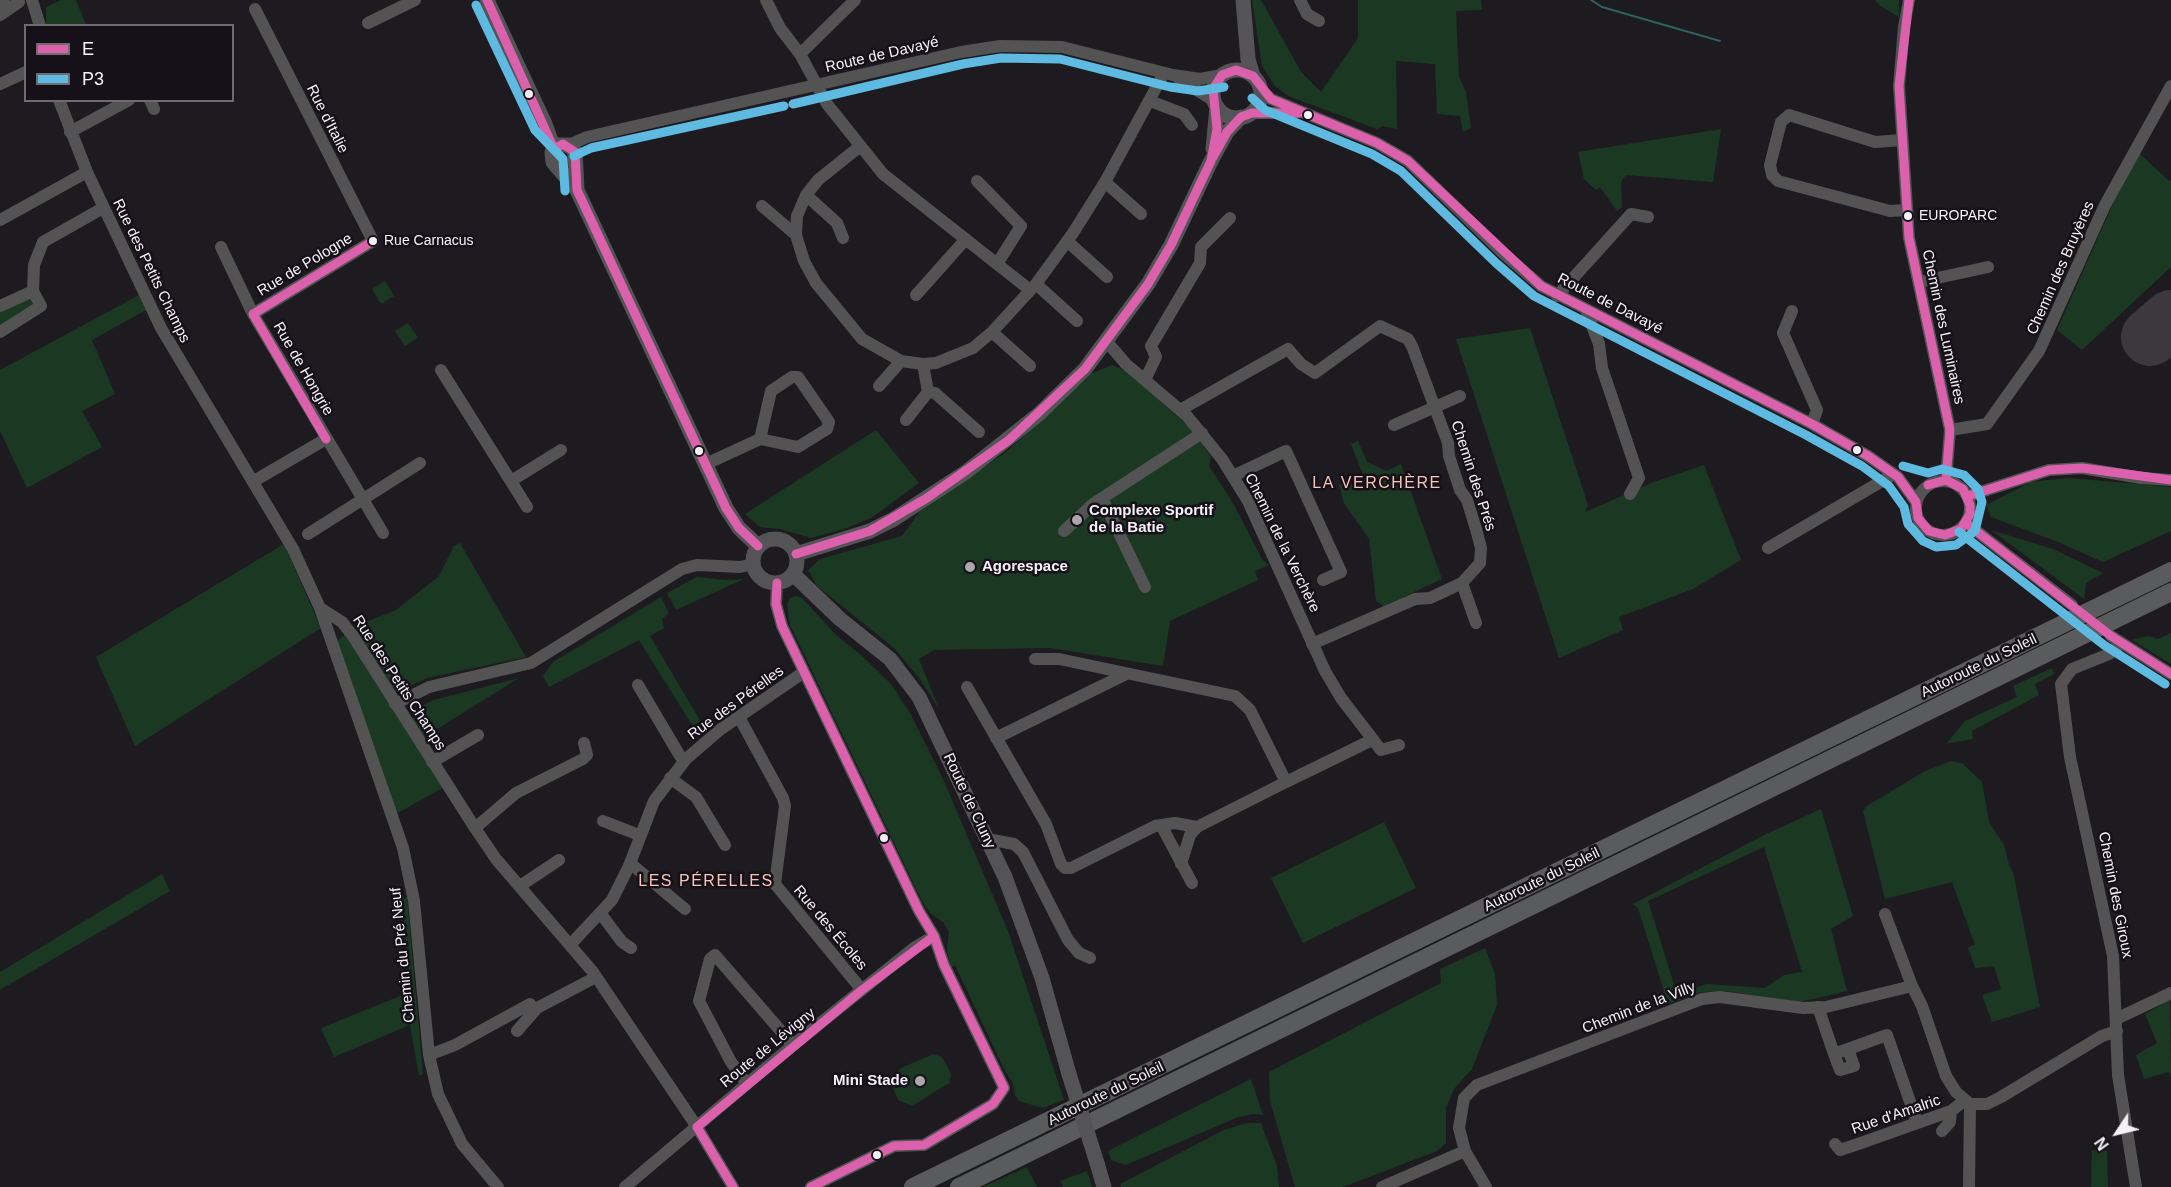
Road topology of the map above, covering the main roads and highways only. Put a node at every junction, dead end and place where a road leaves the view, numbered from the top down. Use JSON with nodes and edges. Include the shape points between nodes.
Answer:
{"nodes":[{"id":1,"x":487,"y":0,"type":"edge"},
{"id":2,"x":1243,"y":0,"type":"edge"},
{"id":3,"x":1243,"y":18,"type":"junction"},
{"id":4,"x":1226,"y":73,"type":"junction"},
{"id":5,"x":1256,"y":82,"type":"junction"},
{"id":6,"x":1215,"y":104,"type":"junction"},
{"id":7,"x":1246,"y":115,"type":"junction"},
{"id":8,"x":1211,"y":161,"type":"junction"},
{"id":9,"x":758,"y":546,"type":"junction"},
{"id":10,"x":796,"y":554,"type":"junction"},
{"id":11,"x":2171,"y":571,"type":"edge"},
{"id":12,"x":793,"y":574,"type":"junction"},
{"id":13,"x":2171,"y":592,"type":"edge"},
{"id":14,"x":913,"y":1187,"type":"edge"},
{"id":15,"x":958,"y":1187,"type":"edge"},
{"id":16,"x":1104,"y":1187,"type":"edge"}],
"edges":[{"from":1,"to":9,"type":"main road","via":[[545,124],[566,154],[577,190],[732,519]]},
{"from":2,"to":3,"type":"main road"},
{"from":3,"to":4,"type":"main road","via":[[1240,48]]},
{"from":3,"to":5,"type":"main road"},
{"from":4,"to":5,"type":"main road","via":[[1244,71]]},
{"from":4,"to":6,"type":"main road","via":[[1213,89]]},
{"from":5,"to":7,"type":"main road","via":[[1260,98]]},
{"from":6,"to":7,"type":"main road","via":[[1230,117]]},
{"from":6,"to":8,"type":"main road","via":[[1217,129]]},
{"from":7,"to":8,"type":"main road","via":[[1227,132]]},
{"from":8,"to":10,"type":"main road","via":[[1172,245],[1107,342],[1040,414],[966,472],[870,531]]},
{"from":9,"to":10,"type":"main road","via":[[778,539],[786,541]]},
{"from":9,"to":12,"type":"main road","via":[[754,564],[765,580],[777,583]]},
{"from":10,"to":12,"type":"main road","via":[[798,561]]},
{"from":11,"to":14,"type":"highway","name":"Autoroute du Soleil"},
{"from":12,"to":16,"type":"main road","name":"Route de Cluny","bridge":true,"via":[[890,659],[933,723],[1005,877],[1042,978]]},
{"from":13,"to":15,"type":"highway","name":"Autoroute du Soleil"}]}
